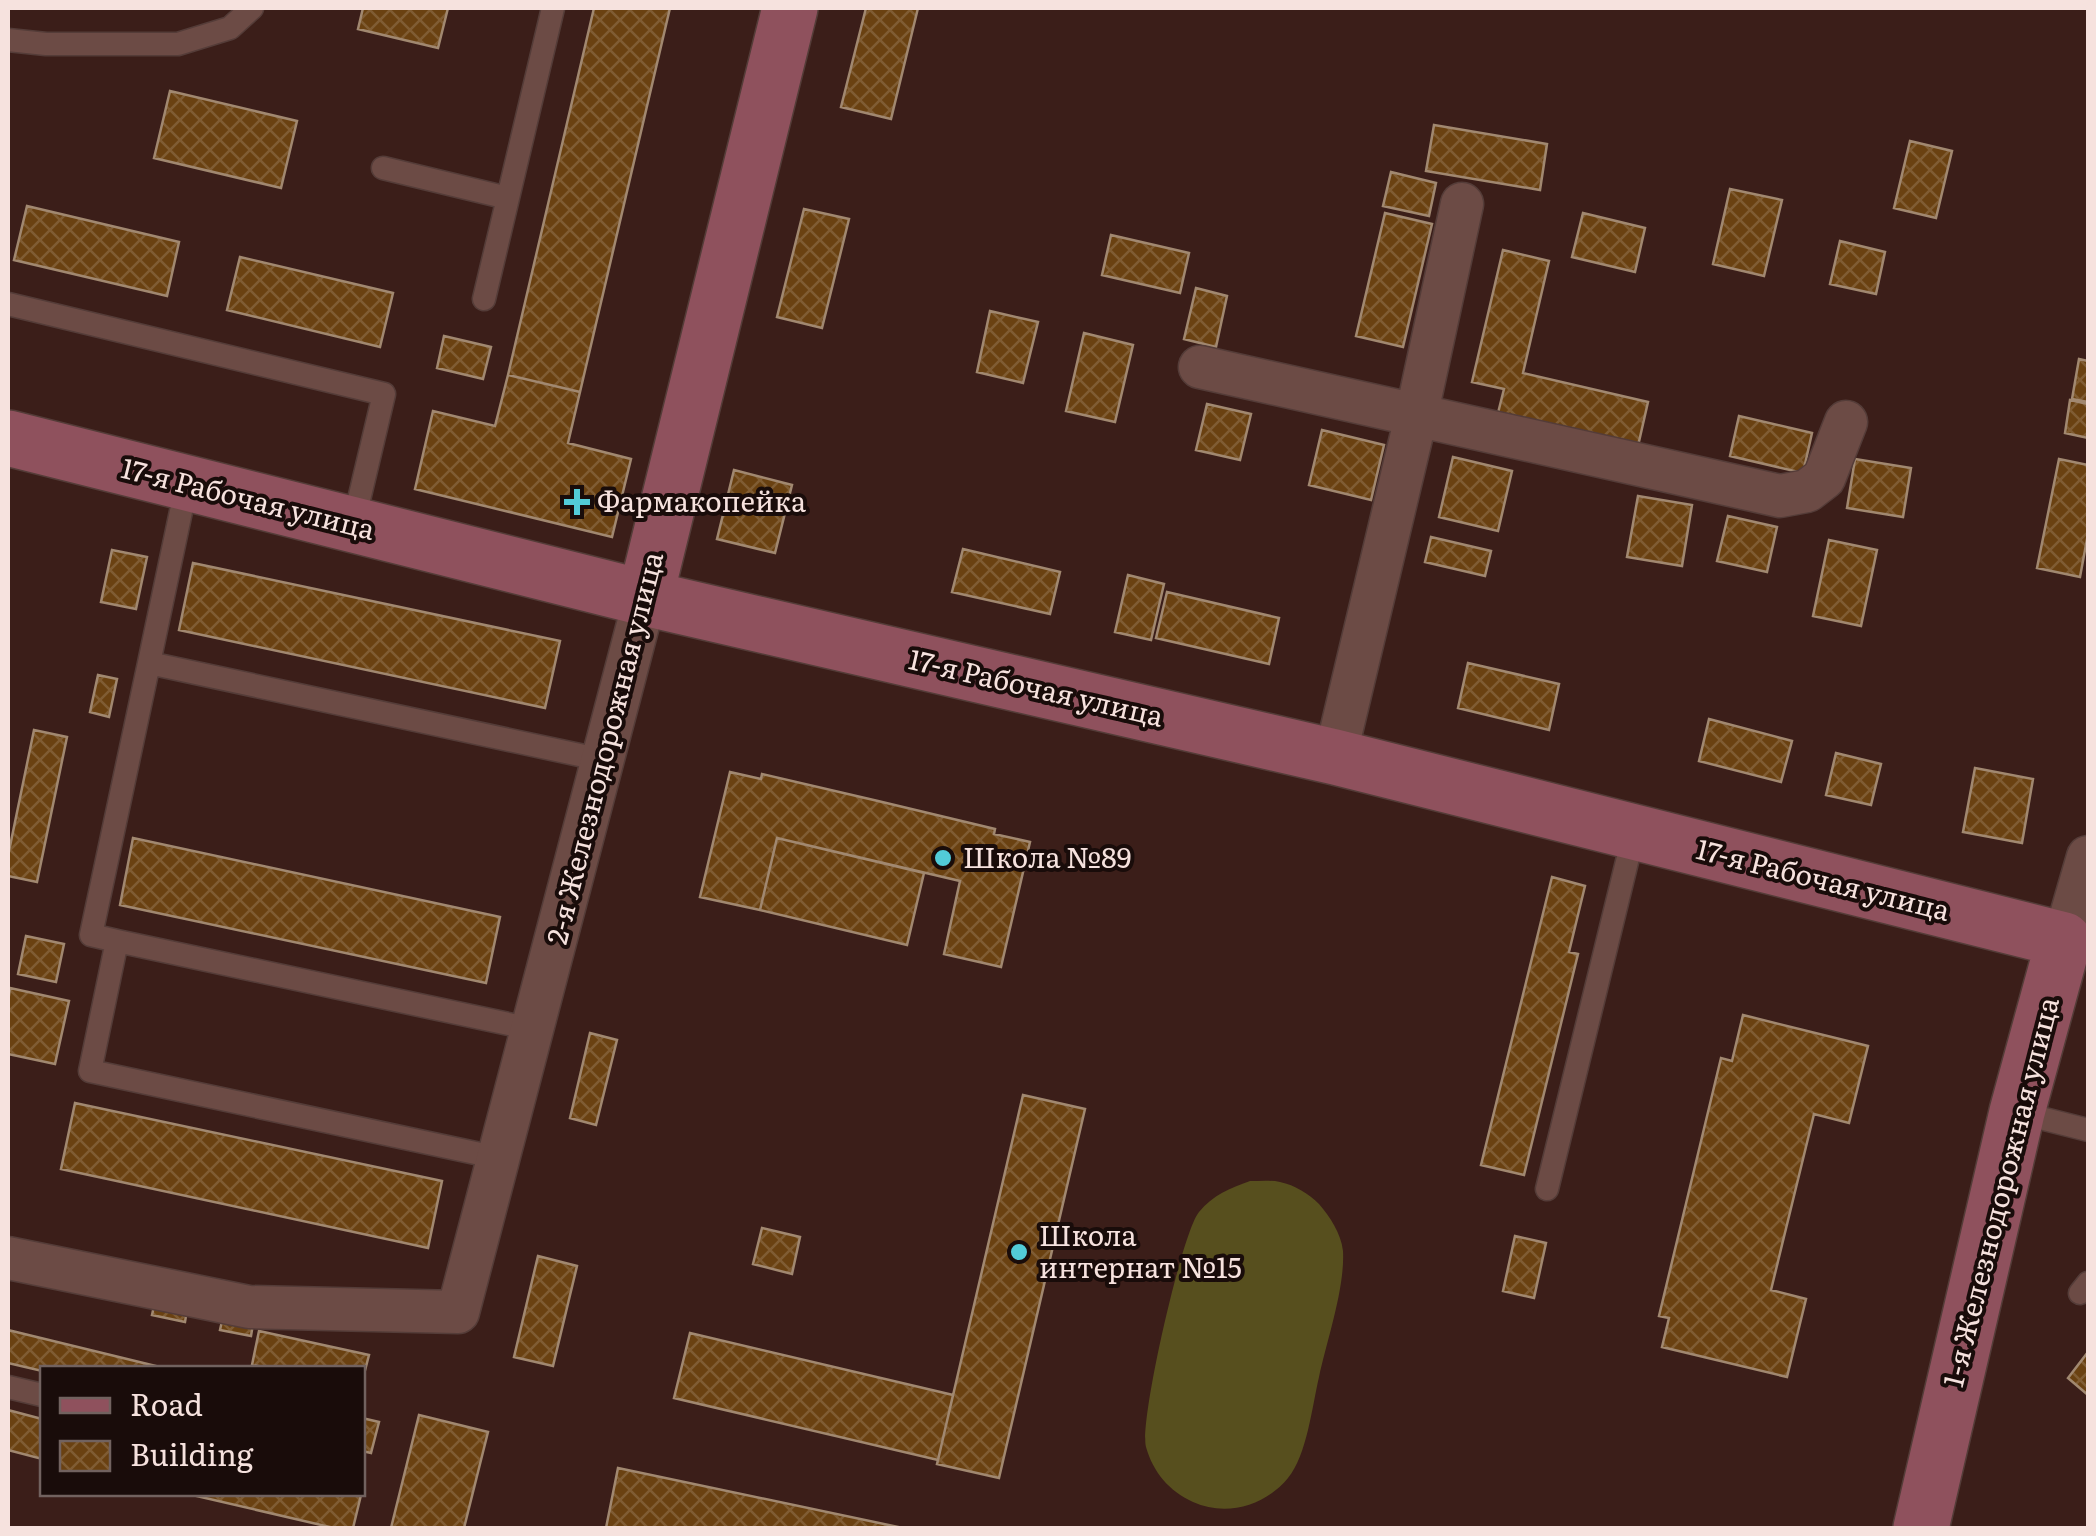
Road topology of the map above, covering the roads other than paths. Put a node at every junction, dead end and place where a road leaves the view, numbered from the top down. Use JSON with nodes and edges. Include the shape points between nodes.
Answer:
{"nodes":[{"id":1,"x":252,"y":8,"type":"edge"},
{"id":2,"x":553,"y":8,"type":"edge"},
{"id":3,"x":790,"y":8,"type":"edge"},
{"id":4,"x":8,"y":40,"type":"edge"},
{"id":5,"x":382,"y":168,"type":"dead end"},
{"id":6,"x":508,"y":198,"type":"junction"},
{"id":7,"x":1462,"y":204,"type":"dead end"},
{"id":8,"x":484,"y":298,"type":"dead end"},
{"id":9,"x":8,"y":304,"type":"edge"},
{"id":10,"x":1200,"y":368,"type":"dead end"},
{"id":11,"x":1416,"y":417,"type":"junction"},
{"id":12,"x":1846,"y":422,"type":"dead end"},
{"id":13,"x":8,"y":438,"type":"edge"},
{"id":14,"x":186,"y":483,"type":"junction"},
{"id":15,"x":353,"y":525,"type":"junction"},
{"id":16,"x":645,"y":598,"type":"junction"},
{"id":17,"x":148,"y":662,"type":"junction"},
{"id":18,"x":1335,"y":758,"type":"junction"},
{"id":19,"x":603,"y":760,"type":"junction"},
{"id":20,"x":1634,"y":832,"type":"junction"},
{"id":21,"x":2087,"y":866,"type":"edge"},
{"id":22,"x":117,"y":940,"type":"junction"},
{"id":23,"x":2064,"y":940,"type":"junction"},
{"id":24,"x":532,"y":1029,"type":"junction"},
{"id":25,"x":2017,"y":1112,"type":"junction"},
{"id":26,"x":2088,"y":1130,"type":"edge"},
{"id":27,"x":499,"y":1158,"type":"junction"},
{"id":28,"x":1547,"y":1188,"type":"dead end"},
{"id":29,"x":8,"y":1258,"type":"edge"},
{"id":30,"x":8,"y":1387,"type":"edge"},
{"id":31,"x":40,"y":1395,"type":"edge"},
{"id":32,"x":1921,"y":1528,"type":"edge"}],
"edges":[{"from":1,"to":4,"type":"lane","via":[[230,28],[178,44]]},
{"from":2,"to":6,"type":"lane"},
{"from":3,"to":16,"type":"street","name":"2-я Железнодорожная улица"},
{"from":5,"to":6,"type":"lane"},
{"from":6,"to":8,"type":"lane"},
{"from":7,"to":11,"type":"street"},
{"from":9,"to":15,"type":"lane","via":[[384,394]]},
{"from":10,"to":11,"type":"street"},
{"from":11,"to":12,"type":"street","via":[[1780,496],[1807,492],[1824,478]]},
{"from":11,"to":18,"type":"street"},
{"from":13,"to":14,"type":"street","name":"17-я Рабочая улица"},
{"from":14,"to":15,"type":"street","name":"17-я Рабочая улица"},
{"from":14,"to":17,"type":"lane"},
{"from":15,"to":16,"type":"street","name":"17-я Рабочая улица"},
{"from":16,"to":18,"type":"street","name":"17-я Рабочая улица"},
{"from":16,"to":19,"type":"street","name":"2-я Железнодорожная улица"},
{"from":17,"to":19,"type":"lane"},
{"from":17,"to":22,"type":"lane","via":[[91,935]]},
{"from":18,"to":20,"type":"street","name":"17-я Рабочая улица"},
{"from":19,"to":24,"type":"street","name":"2-я Железнодорожная улица"},
{"from":20,"to":23,"type":"street","name":"17-я Рабочая улица"},
{"from":20,"to":28,"type":"lane"},
{"from":21,"to":23,"type":"street","name":"1-я Железнодорожная улица"},
{"from":22,"to":24,"type":"lane"},
{"from":22,"to":27,"type":"lane","via":[[90,1071]]},
{"from":23,"to":25,"type":"street","name":"1-я Железнодорожная улица"},
{"from":24,"to":27,"type":"street","name":"2-я Железнодорожная улица"},
{"from":25,"to":26,"type":"lane"},
{"from":25,"to":32,"type":"street","name":"1-я Железнодорожная улица"},
{"from":27,"to":29,"type":"street","name":"2-я Железнодорожная улица","via":[[458,1312],[248,1306]]},
{"from":30,"to":31,"type":"lane"}]}
